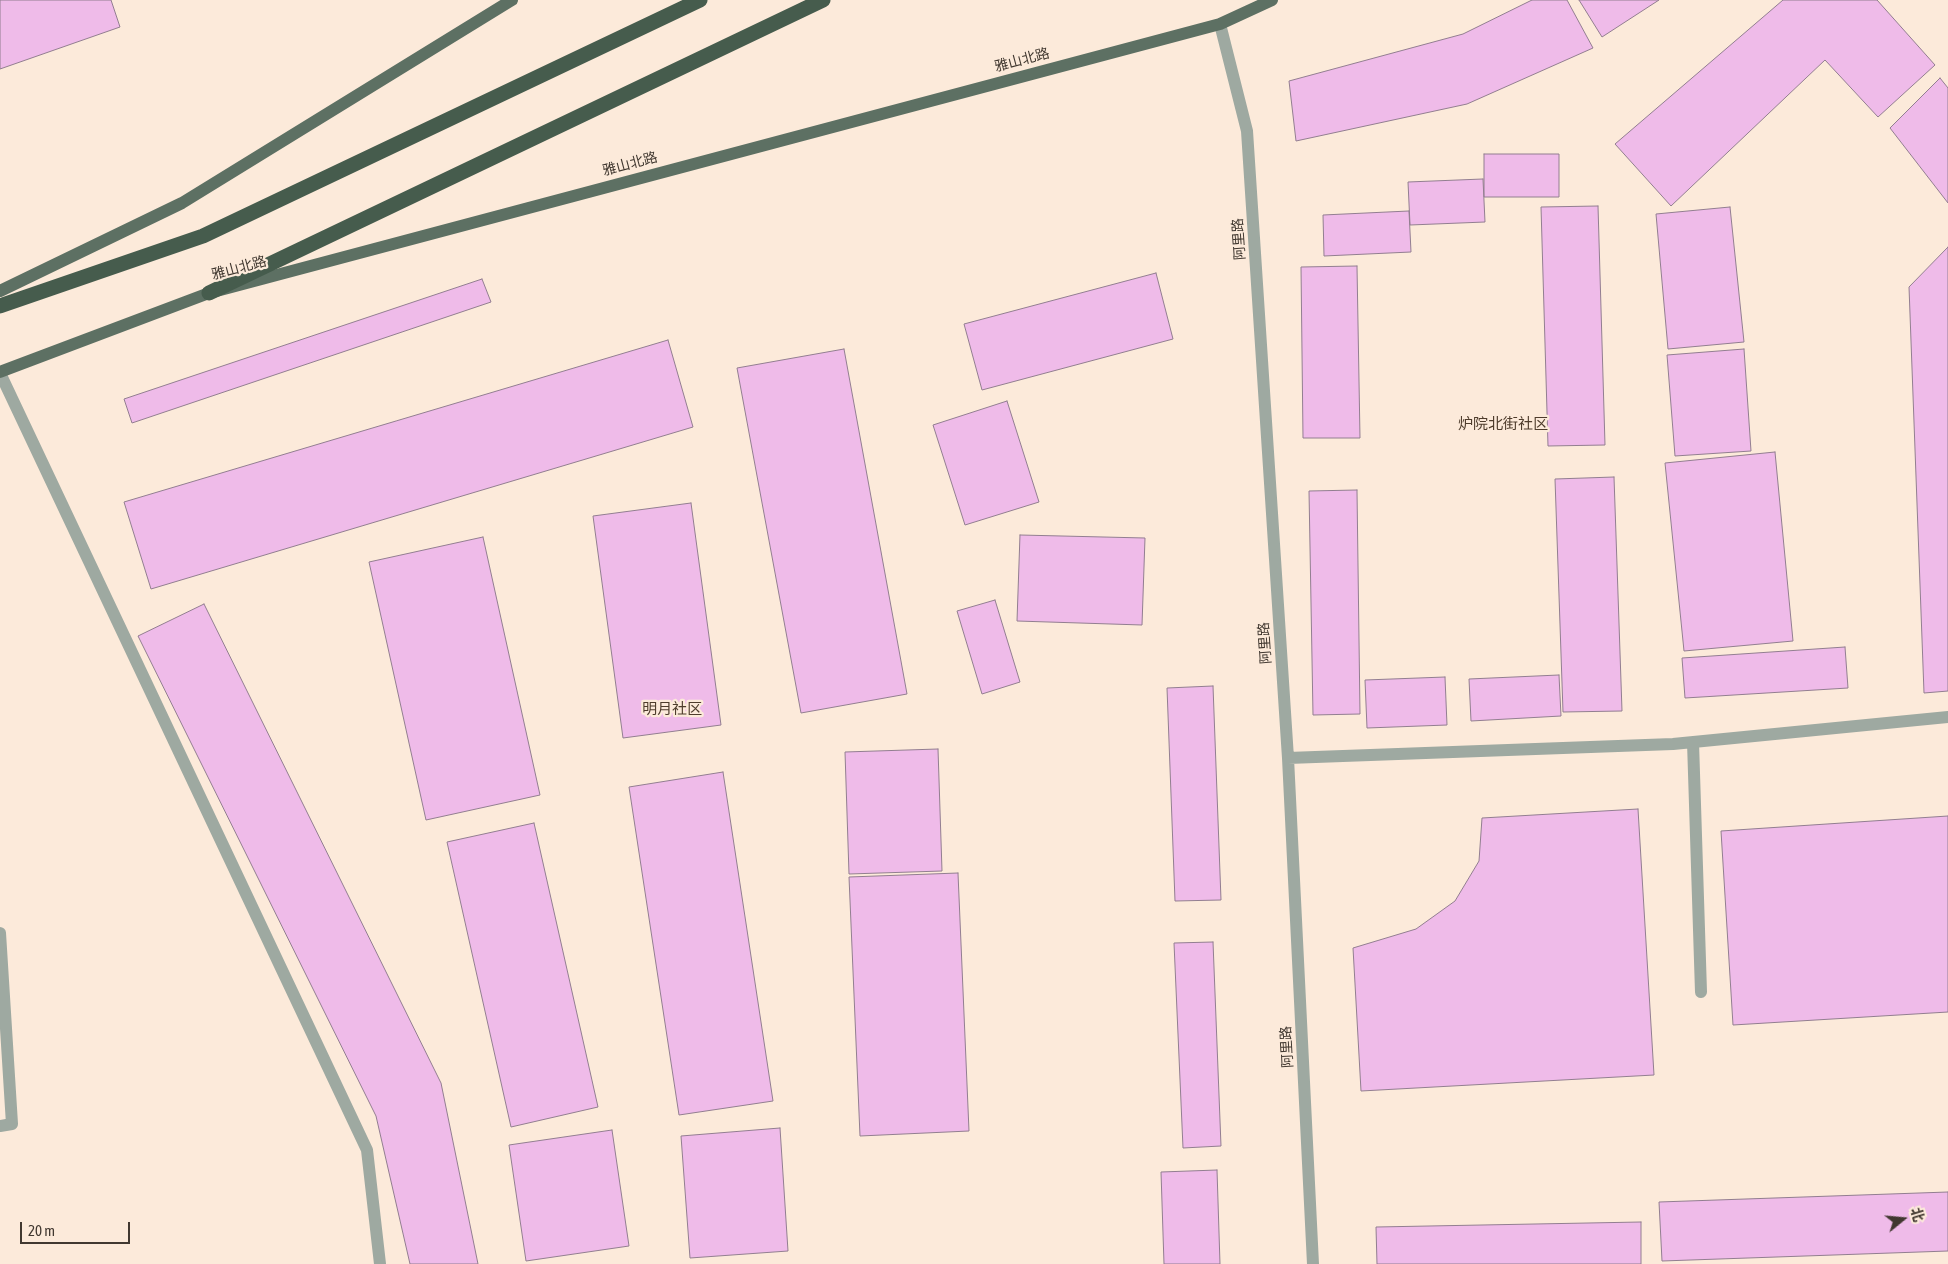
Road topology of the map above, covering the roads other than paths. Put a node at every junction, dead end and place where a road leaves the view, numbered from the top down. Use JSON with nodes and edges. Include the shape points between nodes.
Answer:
{"nodes":[{"id":1,"x":512,"y":0,"type":"edge"},
{"id":2,"x":700,"y":0,"type":"edge"},
{"id":3,"x":823,"y":0,"type":"edge"},
{"id":4,"x":1272,"y":0,"type":"edge"},
{"id":5,"x":1220,"y":24,"type":"junction"},
{"id":6,"x":0,"y":292,"type":"edge"},
{"id":7,"x":209,"y":293,"type":"junction"},
{"id":8,"x":0,"y":306,"type":"edge"},
{"id":9,"x":0,"y":373,"type":"edge"},
{"id":10,"x":1948,"y":717,"type":"edge"},
{"id":11,"x":1693,"y":742,"type":"junction"},
{"id":12,"x":1288,"y":758,"type":"junction"},
{"id":13,"x":0,"y":933,"type":"edge"},
{"id":14,"x":1701,"y":992,"type":"dead end"},
{"id":15,"x":0,"y":1126,"type":"edge"},
{"id":16,"x":380,"y":1264,"type":"edge"},
{"id":17,"x":1313,"y":1264,"type":"edge"}],
"edges":[{"from":1,"to":6,"type":"main road","via":[[182,203]]},
{"from":2,"to":8,"type":"highway","via":[[203,236]]},
{"from":3,"to":7,"type":"highway"},
{"from":4,"to":5,"type":"main road","name":"雅山北路"},
{"from":5,"to":7,"type":"main road","name":"雅山北路"},
{"from":5,"to":12,"type":"street","name":"阿里路","via":[[1247,131]]},
{"from":7,"to":9,"type":"main road","name":"雅山北路"},
{"from":9,"to":16,"type":"street","via":[[367,1150]]},
{"from":10,"to":11,"type":"street"},
{"from":11,"to":12,"type":"street"},
{"from":11,"to":14,"type":"street"},
{"from":12,"to":17,"type":"street","name":"阿里路"},
{"from":13,"to":15,"type":"street","via":[[12,1124]]}]}
